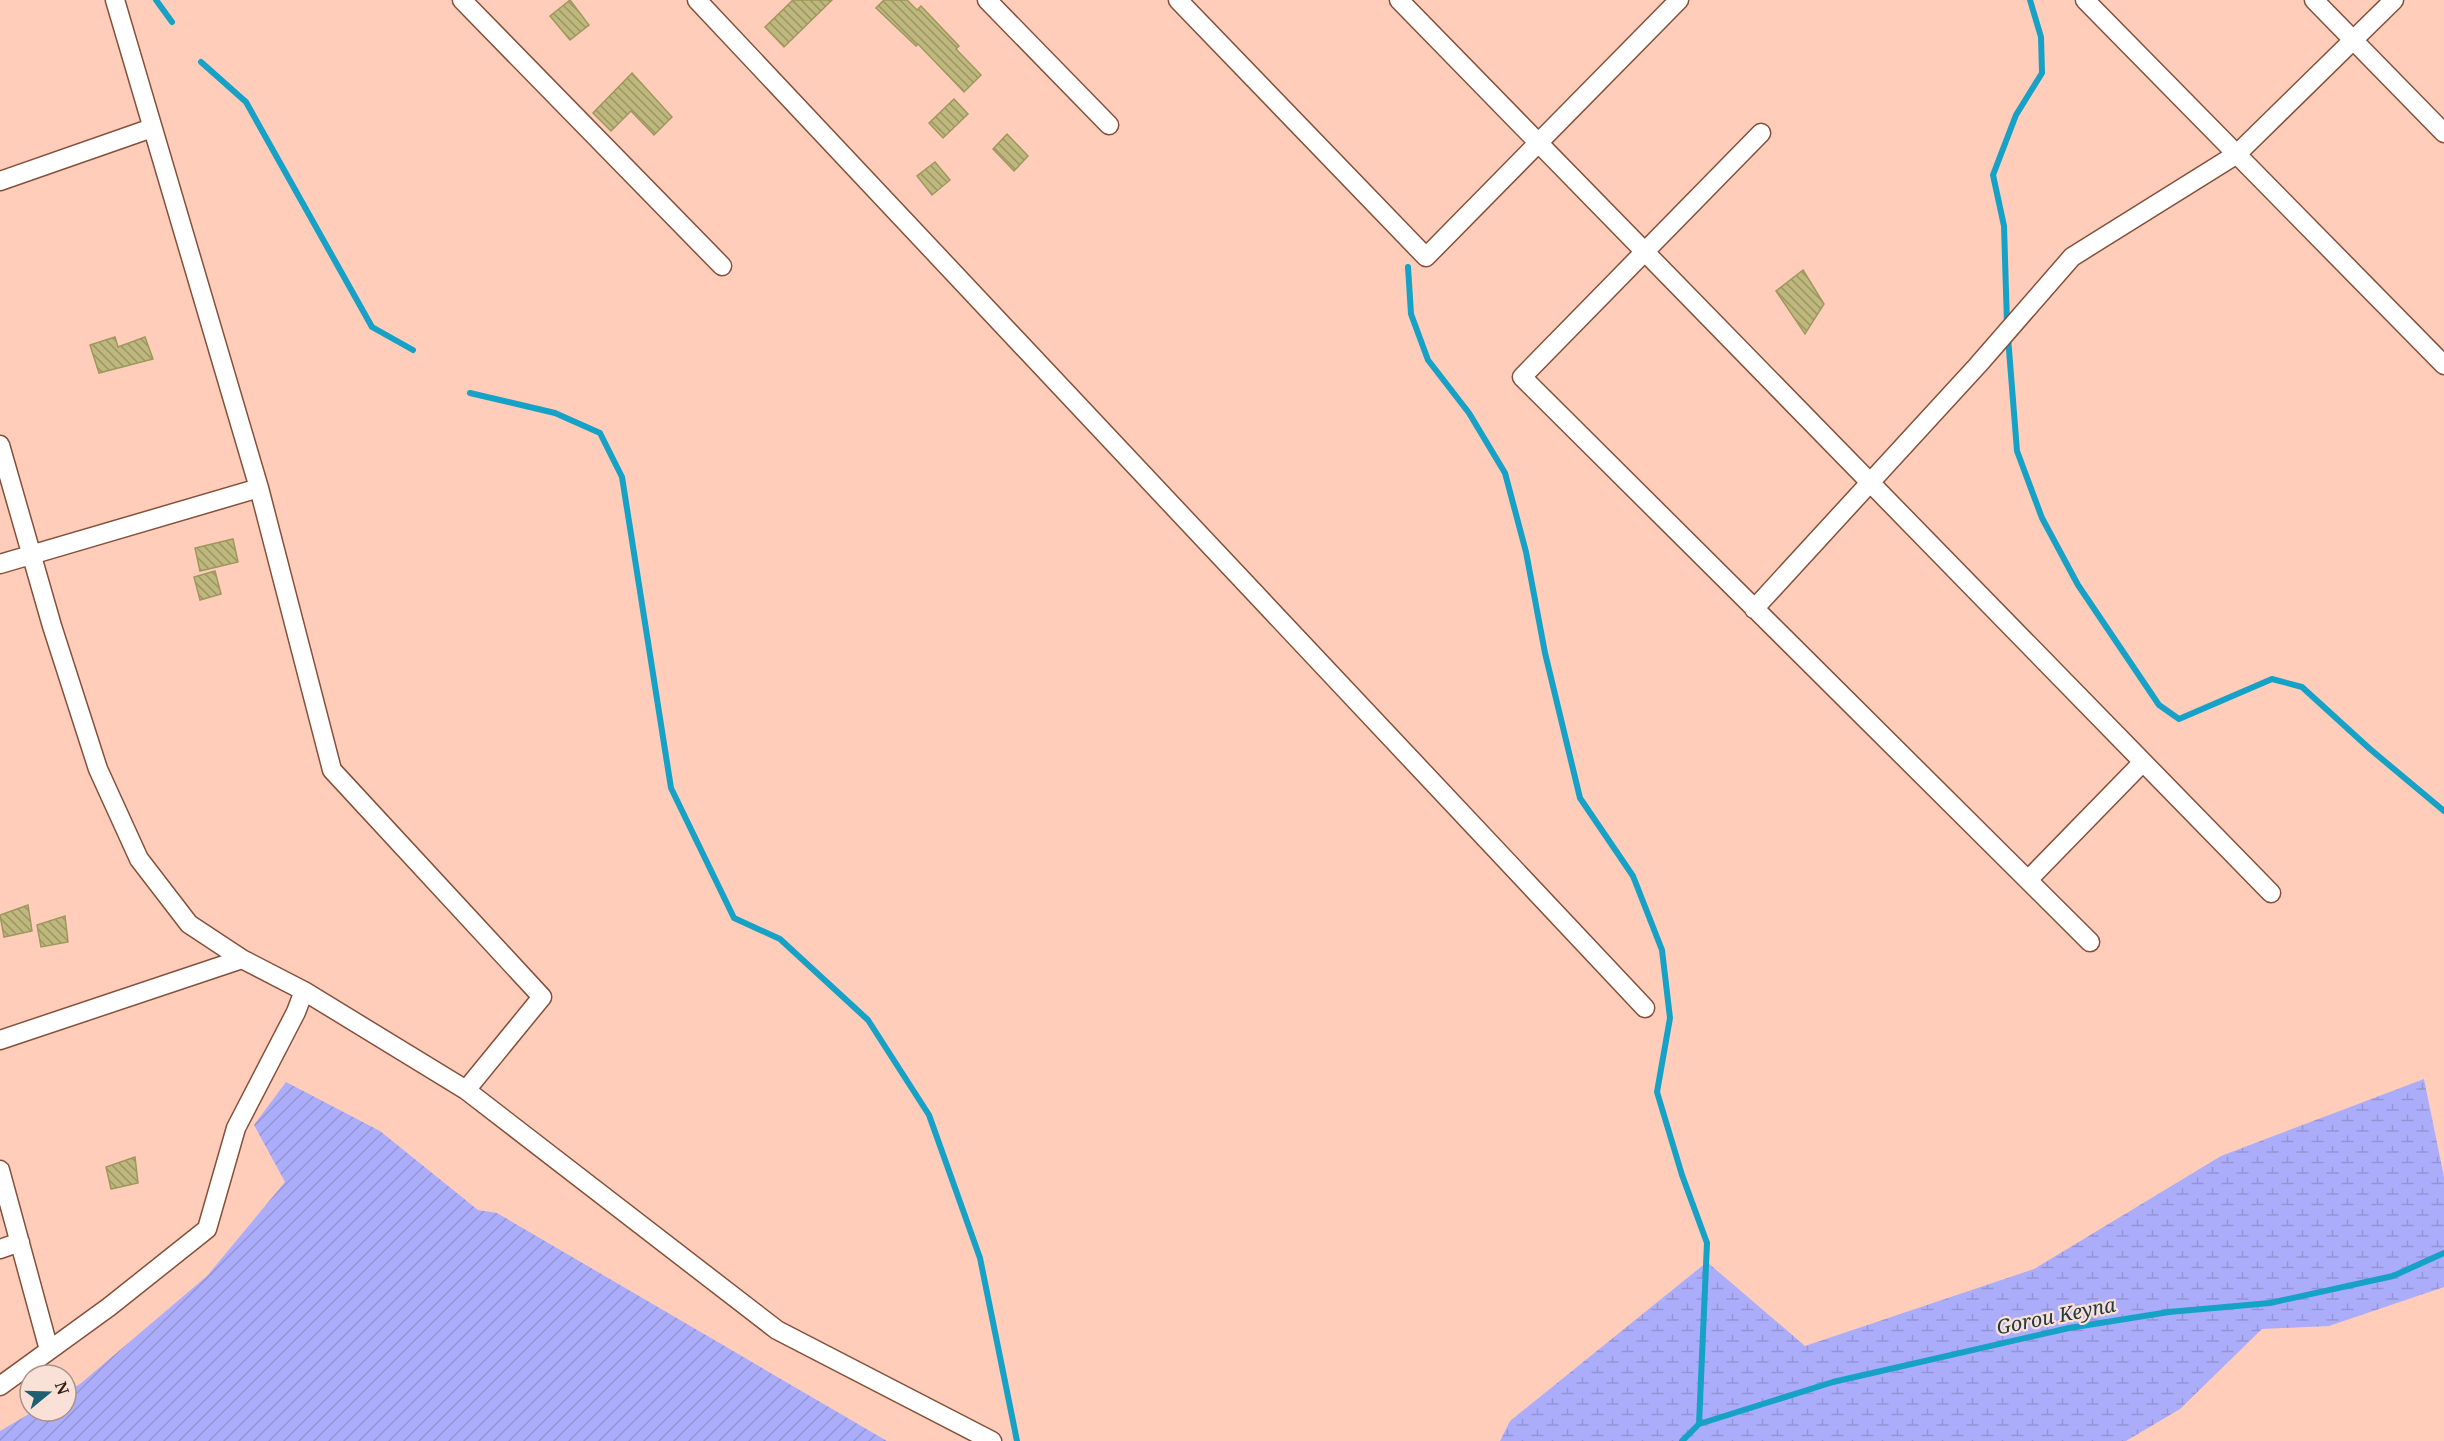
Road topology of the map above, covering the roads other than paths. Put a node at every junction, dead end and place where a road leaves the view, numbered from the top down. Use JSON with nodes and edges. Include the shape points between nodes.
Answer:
{"nodes":[{"id":1,"x":115,"y":0,"type":"edge"},
{"id":2,"x":462,"y":0,"type":"edge"},
{"id":3,"x":697,"y":0,"type":"edge"},
{"id":4,"x":987,"y":0,"type":"edge"},
{"id":5,"x":1178,"y":0,"type":"edge"},
{"id":6,"x":1400,"y":0,"type":"edge"},
{"id":7,"x":1679,"y":0,"type":"edge"},
{"id":8,"x":2085,"y":0,"type":"edge"},
{"id":9,"x":2314,"y":0,"type":"edge"},
{"id":10,"x":2394,"y":0,"type":"edge"},
{"id":11,"x":2353,"y":40,"type":"junction"},
{"id":12,"x":1109,"y":125,"type":"dead end"},
{"id":13,"x":152,"y":128,"type":"junction"},
{"id":14,"x":1761,"y":133,"type":"dead end"},
{"id":15,"x":2444,"y":133,"type":"edge"},
{"id":16,"x":1539,"y":142,"type":"junction"},
{"id":17,"x":2237,"y":154,"type":"junction"},
{"id":18,"x":0,"y":182,"type":"edge"},
{"id":19,"x":1645,"y":251,"type":"junction"},
{"id":20,"x":722,"y":266,"type":"dead end"},
{"id":21,"x":2444,"y":365,"type":"edge"},
{"id":22,"x":0,"y":445,"type":"edge"},
{"id":23,"x":1870,"y":483,"type":"junction"},
{"id":24,"x":259,"y":488,"type":"junction"},
{"id":25,"x":32,"y":555,"type":"junction"},
{"id":26,"x":0,"y":564,"type":"edge"},
{"id":27,"x":1754,"y":609,"type":"junction"},
{"id":28,"x":2143,"y":762,"type":"junction"},
{"id":29,"x":2028,"y":880,"type":"junction"},
{"id":30,"x":2271,"y":893,"type":"dead end"},
{"id":31,"x":2090,"y":942,"type":"dead end"},
{"id":32,"x":242,"y":959,"type":"junction"},
{"id":33,"x":304,"y":990,"type":"junction"},
{"id":34,"x":1645,"y":1008,"type":"dead end"},
{"id":35,"x":0,"y":1040,"type":"edge"},
{"id":36,"x":466,"y":1090,"type":"junction"},
{"id":37,"x":0,"y":1170,"type":"edge"},
{"id":38,"x":20,"y":1242,"type":"junction"},
{"id":39,"x":0,"y":1249,"type":"edge"},
{"id":40,"x":49,"y":1350,"type":"junction"},
{"id":41,"x":0,"y":1386,"type":"edge"},
{"id":42,"x":992,"y":1441,"type":"edge"}],
"edges":[{"from":1,"to":13,"type":"street"},
{"from":2,"to":20,"type":"street"},
{"from":3,"to":34,"type":"street"},
{"from":4,"to":12,"type":"street"},
{"from":5,"to":16,"type":"street","via":[[1426,257]]},
{"from":6,"to":16,"type":"street"},
{"from":7,"to":16,"type":"street"},
{"from":8,"to":17,"type":"street"},
{"from":9,"to":11,"type":"street"},
{"from":10,"to":11,"type":"street"},
{"from":11,"to":15,"type":"street"},
{"from":11,"to":17,"type":"street"},
{"from":13,"to":18,"type":"street"},
{"from":13,"to":24,"type":"street"},
{"from":14,"to":19,"type":"street"},
{"from":16,"to":19,"type":"street"},
{"from":17,"to":21,"type":"street"},
{"from":17,"to":23,"type":"street","via":[[2072,257]]},
{"from":19,"to":23,"type":"street"},
{"from":19,"to":27,"type":"street","via":[[1522,378]]},
{"from":22,"to":25,"type":"street"},
{"from":23,"to":27,"type":"street"},
{"from":23,"to":28,"type":"street"},
{"from":24,"to":25,"type":"street"},
{"from":24,"to":36,"type":"street","via":[[332,770],[542,997]]},
{"from":25,"to":26,"type":"street"},
{"from":25,"to":32,"type":"street","via":[[94,759],[139,859],[189,924]]},
{"from":27,"to":29,"type":"street"},
{"from":28,"to":29,"type":"street"},
{"from":28,"to":30,"type":"street"},
{"from":29,"to":31,"type":"street"},
{"from":32,"to":33,"type":"street"},
{"from":32,"to":35,"type":"street"},
{"from":33,"to":36,"type":"street"},
{"from":33,"to":40,"type":"street","via":[[236,1128],[207,1229]]},
{"from":36,"to":42,"type":"street","via":[[777,1330]]},
{"from":37,"to":38,"type":"street"},
{"from":38,"to":39,"type":"street"},
{"from":38,"to":40,"type":"street"},
{"from":40,"to":41,"type":"street"}]}
